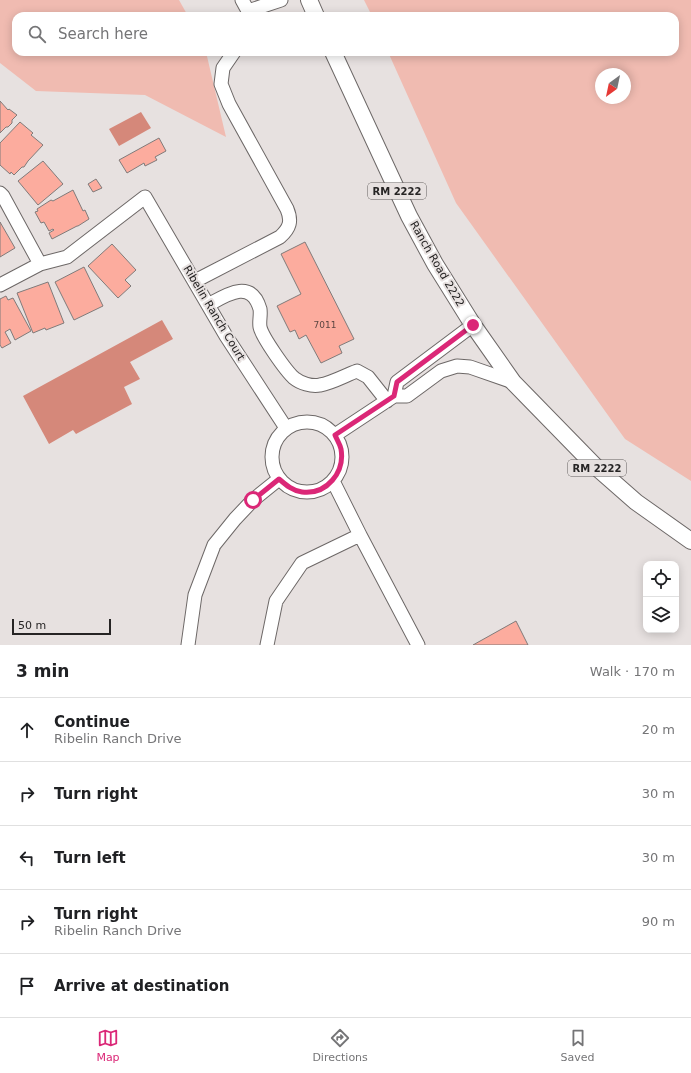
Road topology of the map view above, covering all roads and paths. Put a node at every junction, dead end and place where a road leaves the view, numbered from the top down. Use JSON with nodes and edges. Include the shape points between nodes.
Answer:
{"nodes":[{"id":1,"x":281,"y":0,"type":"edge"},
{"id":2,"x":309,"y":0,"type":"edge"},
{"id":3,"x":246,"y":9,"type":"edge"},
{"id":4,"x":314,"y":12,"type":"edge"},
{"id":5,"x":231,"y":56,"type":"edge"},
{"id":6,"x":335,"y":56,"type":"edge"},
{"id":7,"x":0,"y":193,"type":"edge"},
{"id":8,"x":40,"y":264,"type":"junction"},
{"id":9,"x":195,"y":281,"type":"junction"},
{"id":10,"x":0,"y":284,"type":"edge"},
{"id":11,"x":208,"y":305,"type":"junction"},
{"id":12,"x":473,"y":325,"type":"junction"},
{"id":13,"x":513,"y":382,"type":"junction"},
{"id":14,"x":391,"y":398,"type":"junction"},
{"id":15,"x":286,"y":428,"type":"junction"},
{"id":16,"x":335,"y":435,"type":"junction"},
{"id":17,"x":279,"y":479,"type":"junction"},
{"id":18,"x":333,"y":480,"type":"junction"},
{"id":19,"x":360,"y":535,"type":"junction"},
{"id":20,"x":691,"y":541,"type":"edge"},
{"id":21,"x":188,"y":645,"type":"edge"},
{"id":22,"x":267,"y":645,"type":"edge"},
{"id":23,"x":418,"y":645,"type":"edge"}],
"edges":[{"from":1,"to":3,"type":"street"},
{"from":2,"to":4,"type":"main road"},
{"from":5,"to":9,"type":"street","via":[[223,68],[221,84],[229,104],[287,209],[290,224],[280,237]]},
{"from":6,"to":12,"type":"main road","name":"Ranch Road 2222","number":"RM 2222","via":[[409,216]]},
{"from":7,"to":8,"type":"street"},
{"from":8,"to":9,"type":"street","name":"Ribelin Ranch Court","via":[[67,257],[145,197]]},
{"from":8,"to":10,"type":"street"},
{"from":9,"to":11,"type":"street","name":"Ribelin Ranch Court"},
{"from":11,"to":14,"type":"street","via":[[234,291],[246,292],[256,298],[260,310],[260,328],[294,378],[303,384],[319,386],[357,371],[368,377]]},
{"from":11,"to":15,"type":"street","name":"Ribelin Ranch Court"},
{"from":12,"to":13,"type":"main road","name":"Ranch Road 2222","number":"RM 2222"},
{"from":12,"to":14,"type":"street","via":[[397,382]]},
{"from":13,"to":14,"type":"street","via":[[470,367],[457,366],[441,371],[408,396]]},
{"from":13,"to":20,"type":"main road","name":"Ranch Road 2222","number":"RM 2222","via":[[595,466],[636,502]]},
{"from":14,"to":16,"type":"street"},
{"from":15,"to":16,"type":"street","via":[[298,422],[312,422],[325,426]]},
{"from":15,"to":17,"type":"street","via":[[272,446],[273,469]]},
{"from":16,"to":18,"type":"street","via":[[341,448],[342,462],[338,475]]},
{"from":17,"to":18,"type":"street","via":[[289,488],[302,492],[316,491],[329,485]]},
{"from":17,"to":21,"type":"street","via":[[239,514],[214,545],[195,595]]},
{"from":18,"to":19,"type":"street"},
{"from":19,"to":22,"type":"street","via":[[302,563],[276,601]]},
{"from":19,"to":23,"type":"street"}]}
